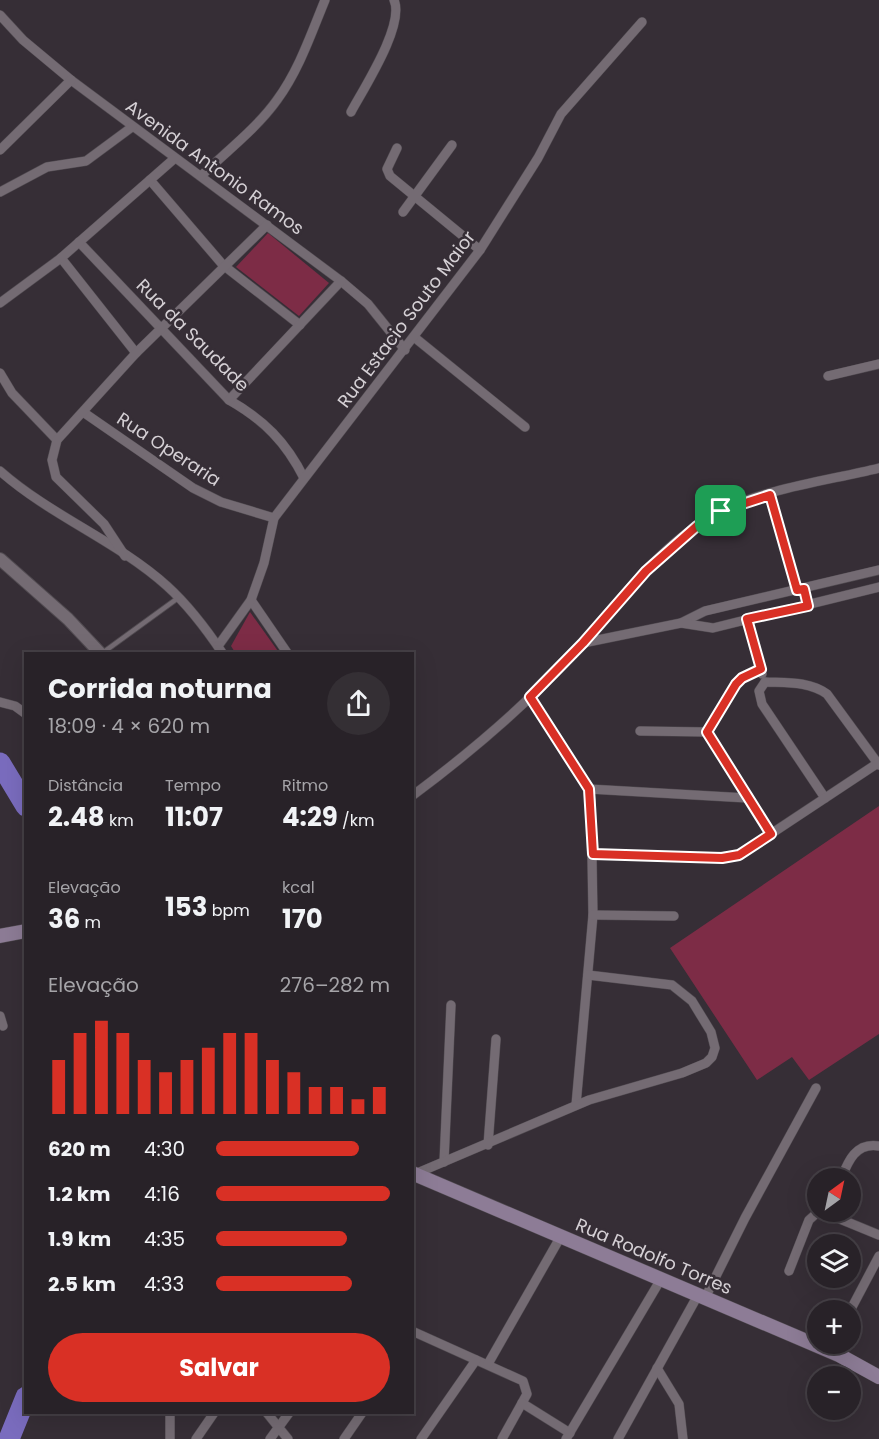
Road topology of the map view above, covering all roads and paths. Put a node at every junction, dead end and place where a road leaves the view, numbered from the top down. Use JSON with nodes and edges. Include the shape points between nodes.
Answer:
{"nodes":[{"id":1,"x":325,"y":0,"type":"edge"},
{"id":2,"x":394,"y":0,"type":"edge"},
{"id":3,"x":0,"y":15,"type":"edge"},
{"id":4,"x":642,"y":22,"type":"dead end"},
{"id":5,"x":70,"y":80,"type":"junction"},
{"id":6,"x":351,"y":112,"type":"dead end"},
{"id":7,"x":132,"y":127,"type":"junction"},
{"id":8,"x":452,"y":145,"type":"dead end"},
{"id":9,"x":397,"y":148,"type":"dead end"},
{"id":10,"x":0,"y":150,"type":"edge"},
{"id":11,"x":175,"y":158,"type":"junction"},
{"id":12,"x":202,"y":175,"type":"junction"},
{"id":13,"x":150,"y":180,"type":"junction"},
{"id":14,"x":0,"y":192,"type":"edge"},
{"id":15,"x":415,"y":197,"type":"junction"},
{"id":16,"x":404,"y":213,"type":"dead end"},
{"id":17,"x":267,"y":225,"type":"junction"},
{"id":18,"x":79,"y":242,"type":"junction"},
{"id":19,"x":480,"y":250,"type":"junction"},
{"id":20,"x":61,"y":258,"type":"junction"},
{"id":21,"x":224,"y":264,"type":"junction"},
{"id":22,"x":341,"y":281,"type":"junction"},
{"id":23,"x":0,"y":303,"type":"edge"},
{"id":24,"x":300,"y":325,"type":"junction"},
{"id":25,"x":162,"y":327,"type":"junction"},
{"id":26,"x":414,"y":337,"type":"junction"},
{"id":27,"x":405,"y":350,"type":"junction"},
{"id":28,"x":136,"y":353,"type":"junction"},
{"id":29,"x":879,"y":364,"type":"edge"},
{"id":30,"x":0,"y":373,"type":"edge"},
{"id":31,"x":828,"y":376,"type":"dead end"},
{"id":32,"x":229,"y":400,"type":"junction"},
{"id":33,"x":83,"y":412,"type":"junction"},
{"id":34,"x":525,"y":427,"type":"dead end"},
{"id":35,"x":57,"y":440,"type":"junction"},
{"id":36,"x":879,"y":468,"type":"edge"},
{"id":37,"x":0,"y":471,"type":"edge"},
{"id":38,"x":304,"y":478,"type":"junction"},
{"id":39,"x":770,"y":495,"type":"junction"},
{"id":40,"x":274,"y":518,"type":"junction"},
{"id":41,"x":125,"y":555,"type":"junction"},
{"id":42,"x":0,"y":560,"type":"edge"},
{"id":43,"x":879,"y":570,"type":"edge"},
{"id":44,"x":879,"y":587,"type":"edge"},
{"id":45,"x":800,"y":590,"type":"junction"},
{"id":46,"x":178,"y":598,"type":"junction"},
{"id":47,"x":251,"y":600,"type":"junction"},
{"id":48,"x":808,"y":606,"type":"junction"},
{"id":49,"x":747,"y":619,"type":"junction"},
{"id":50,"x":681,"y":623,"type":"junction"},
{"id":51,"x":583,"y":643,"type":"junction"},
{"id":52,"x":219,"y":651,"type":"edge"},
{"id":53,"x":99,"y":652,"type":"edge"},
{"id":54,"x":104,"y":652,"type":"edge"},
{"id":55,"x":287,"y":652,"type":"edge"},
{"id":56,"x":761,"y":669,"type":"junction"},
{"id":57,"x":765,"y":682,"type":"junction"},
{"id":58,"x":530,"y":697,"type":"junction"},
{"id":59,"x":0,"y":702,"type":"edge"},
{"id":60,"x":24,"y":713,"type":"edge"},
{"id":61,"x":640,"y":731,"type":"dead end"},
{"id":62,"x":707,"y":732,"type":"junction"},
{"id":63,"x":878,"y":764,"type":"edge"},
{"id":64,"x":589,"y":789,"type":"junction"},
{"id":65,"x":414,"y":794,"type":"edge"},
{"id":66,"x":747,"y":798,"type":"junction"},
{"id":67,"x":825,"y":798,"type":"junction"},
{"id":68,"x":771,"y":834,"type":"junction"},
{"id":69,"x":593,"y":854,"type":"junction"},
{"id":70,"x":593,"y":915,"type":"junction"},
{"id":71,"x":674,"y":916,"type":"dead end"},
{"id":72,"x":24,"y":931,"type":"edge"},
{"id":73,"x":0,"y":936,"type":"edge"},
{"id":74,"x":588,"y":975,"type":"junction"},
{"id":75,"x":451,"y":1005,"type":"dead end"},
{"id":76,"x":496,"y":1039,"type":"dead end"},
{"id":77,"x":816,"y":1088,"type":"dead end"},
{"id":78,"x":576,"y":1106,"type":"junction"},
{"id":79,"x":488,"y":1145,"type":"junction"},
{"id":80,"x":879,"y":1146,"type":"edge"},
{"id":81,"x":444,"y":1162,"type":"junction"},
{"id":82,"x":847,"y":1168,"type":"edge"},
{"id":83,"x":414,"y":1173,"type":"edge"},
{"id":84,"x":808,"y":1222,"type":"edge"},
{"id":85,"x":849,"y":1222,"type":"edge"},
{"id":86,"x":879,"y":1235,"type":"edge"},
{"id":87,"x":561,"y":1236,"type":"junction"},
{"id":88,"x":879,"y":1256,"type":"edge"},
{"id":89,"x":876,"y":1269,"type":"edge"},
{"id":90,"x":789,"y":1271,"type":"dead end"},
{"id":91,"x":661,"y":1279,"type":"junction"},
{"id":92,"x":702,"y":1296,"type":"junction"},
{"id":93,"x":857,"y":1300,"type":"edge"},
{"id":94,"x":414,"y":1336,"type":"edge"},
{"id":95,"x":807,"y":1338,"type":"edge"},
{"id":96,"x":842,"y":1354,"type":"edge"},
{"id":97,"x":476,"y":1360,"type":"junction"},
{"id":98,"x":488,"y":1364,"type":"junction"},
{"id":99,"x":657,"y":1368,"type":"junction"},
{"id":100,"x":879,"y":1377,"type":"edge"},
{"id":101,"x":522,"y":1403,"type":"junction"},
{"id":102,"x":170,"y":1414,"type":"edge"},
{"id":103,"x":213,"y":1414,"type":"edge"},
{"id":104,"x":268,"y":1414,"type":"edge"},
{"id":105,"x":288,"y":1414,"type":"edge"},
{"id":106,"x":362,"y":1414,"type":"edge"},
{"id":107,"x":278,"y":1428,"type":"junction"},
{"id":108,"x":568,"y":1436,"type":"edge"},
{"id":109,"x":170,"y":1439,"type":"edge"},
{"id":110,"x":196,"y":1439,"type":"edge"},
{"id":111,"x":270,"y":1439,"type":"edge"},
{"id":112,"x":288,"y":1439,"type":"edge"},
{"id":113,"x":344,"y":1439,"type":"edge"},
{"id":114,"x":421,"y":1439,"type":"edge"},
{"id":115,"x":502,"y":1439,"type":"edge"},
{"id":116,"x":618,"y":1439,"type":"edge"},
{"id":117,"x":683,"y":1439,"type":"edge"}],
"edges":[{"from":1,"to":12,"type":"street","via":[[300,62],[278,99]]},
{"from":2,"to":6,"type":"street","via":[[397,12],[390,34]]},
{"from":3,"to":5,"type":"street","name":"Avenida Antonio Ramos"},
{"from":4,"to":19,"type":"street","name":"Rua Estacio Souto Maior","via":[[561,114]]},
{"from":5,"to":7,"type":"street","name":"Avenida Antonio Ramos"},
{"from":5,"to":10,"type":"street"},
{"from":7,"to":11,"type":"street","name":"Avenida Antonio Ramos"},
{"from":7,"to":14,"type":"street","via":[[86,161],[47,167]]},
{"from":8,"to":15,"type":"street"},
{"from":9,"to":15,"type":"street","via":[[388,172]]},
{"from":11,"to":12,"type":"street","name":"Avenida Antonio Ramos"},
{"from":11,"to":13,"type":"street"},
{"from":12,"to":17,"type":"street","name":"Avenida Antonio Ramos"},
{"from":13,"to":18,"type":"street"},
{"from":13,"to":21,"type":"street"},
{"from":15,"to":16,"type":"street"},
{"from":15,"to":19,"type":"street"},
{"from":17,"to":21,"type":"street"},
{"from":17,"to":22,"type":"street","name":"Avenida Antonio Ramos"},
{"from":18,"to":20,"type":"street"},
{"from":18,"to":25,"type":"street","name":"Rua da Saudade"},
{"from":19,"to":26,"type":"street","name":"Rua Estacio Souto Maior"},
{"from":20,"to":23,"type":"street"},
{"from":20,"to":28,"type":"street"},
{"from":21,"to":24,"type":"street"},
{"from":21,"to":25,"type":"street"},
{"from":22,"to":24,"type":"street"},
{"from":22,"to":27,"type":"street","name":"Avenida Antonio Ramos","via":[[368,304]]},
{"from":24,"to":32,"type":"street"},
{"from":25,"to":28,"type":"street"},
{"from":25,"to":32,"type":"street","name":"Rua da Saudade"},
{"from":26,"to":27,"type":"street","name":"Rua Estacio Souto Maior"},
{"from":26,"to":34,"type":"street"},
{"from":27,"to":38,"type":"street","name":"Rua Estacio Souto Maior"},
{"from":28,"to":33,"type":"street"},
{"from":29,"to":31,"type":"street"},
{"from":30,"to":35,"type":"street","via":[[12,393]]},
{"from":32,"to":38,"type":"street","name":"Rua da Saudade","via":[[253,413],[283,441]]},
{"from":33,"to":35,"type":"street"},
{"from":33,"to":40,"type":"street","name":"Rua Operaria","via":[[193,488],[221,502]]},
{"from":35,"to":41,"type":"street","via":[[52,460],[56,477],[104,524]]},
{"from":36,"to":39,"type":"street"},
{"from":37,"to":41,"type":"street","via":[[53,511]]},
{"from":38,"to":40,"type":"street","name":"Rua Estacio Souto Maior"},
{"from":39,"to":45,"type":"street"},
{"from":39,"to":51,"type":"street","via":[[721,511],[697,526],[646,571]]},
{"from":40,"to":47,"type":"street","name":"Rua Estacio Souto Maior"},
{"from":41,"to":46,"type":"street"},
{"from":42,"to":53,"type":"street","via":[[68,619]]},
{"from":43,"to":45,"type":"street"},
{"from":44,"to":48,"type":"street"},
{"from":45,"to":48,"type":"street"},
{"from":45,"to":50,"type":"street","via":[[705,611]]},
{"from":46,"to":52,"type":"street"},
{"from":46,"to":54,"type":"lane"},
{"from":47,"to":52,"type":"street","name":"Rua Estacio Souto Maior"},
{"from":47,"to":55,"type":"street"},
{"from":48,"to":49,"type":"street"},
{"from":49,"to":50,"type":"street","via":[[713,628]]},
{"from":49,"to":56,"type":"street"},
{"from":50,"to":51,"type":"street"},
{"from":51,"to":58,"type":"street"},
{"from":56,"to":57,"type":"street"},
{"from":56,"to":62,"type":"street","via":[[736,684]]},
{"from":57,"to":63,"type":"street","via":[[818,687]]},
{"from":57,"to":67,"type":"street","via":[[759,691],[762,704]]},
{"from":58,"to":64,"type":"street"},
{"from":58,"to":65,"type":"street"},
{"from":59,"to":60,"type":"street"},
{"from":61,"to":62,"type":"street"},
{"from":62,"to":66,"type":"street"},
{"from":63,"to":67,"type":"street"},
{"from":64,"to":66,"type":"street"},
{"from":64,"to":69,"type":"street"},
{"from":66,"to":68,"type":"street"},
{"from":67,"to":68,"type":"street"},
{"from":68,"to":69,"type":"street","via":[[739,855],[722,858]]},
{"from":69,"to":70,"type":"street"},
{"from":70,"to":71,"type":"street"},
{"from":70,"to":74,"type":"street"},
{"from":72,"to":73,"type":"main road"},
{"from":74,"to":78,"type":"street"},
{"from":74,"to":78,"type":"street","via":[[672,985],[692,1001],[711,1032],[715,1048],[706,1063]]},
{"from":75,"to":81,"type":"street"},
{"from":76,"to":79,"type":"street"},
{"from":77,"to":92,"type":"street"},
{"from":78,"to":79,"type":"street"},
{"from":79,"to":81,"type":"street"},
{"from":80,"to":82,"type":"street","via":[[856,1151]]},
{"from":81,"to":83,"type":"street"},
{"from":83,"to":87,"type":"main road","name":"Rua Rodolfo Torres"},
{"from":84,"to":90,"type":"street"},
{"from":85,"to":86,"type":"street"},
{"from":87,"to":91,"type":"main road","name":"Rua Rodolfo Torres"},
{"from":87,"to":98,"type":"street"},
{"from":88,"to":89,"type":"street"},
{"from":89,"to":93,"type":"street"},
{"from":91,"to":92,"type":"main road","name":"Rua Rodolfo Torres"},
{"from":91,"to":108,"type":"street"},
{"from":92,"to":95,"type":"main road","name":"Rua Rodolfo Torres"},
{"from":92,"to":99,"type":"street"},
{"from":94,"to":97,"type":"street"},
{"from":96,"to":100,"type":"main road","name":"Rua Rodolfo Torres"},
{"from":97,"to":98,"type":"street"},
{"from":97,"to":114,"type":"street"},
{"from":98,"to":101,"type":"street","via":[[523,1381],[528,1389]]},
{"from":99,"to":116,"type":"street"},
{"from":99,"to":117,"type":"street","via":[[679,1404]]},
{"from":101,"to":108,"type":"street"},
{"from":101,"to":115,"type":"street"},
{"from":102,"to":109,"type":"street"},
{"from":103,"to":110,"type":"street"},
{"from":104,"to":107,"type":"street"},
{"from":105,"to":107,"type":"street"},
{"from":106,"to":113,"type":"street"},
{"from":107,"to":111,"type":"street"},
{"from":107,"to":112,"type":"street"}]}
